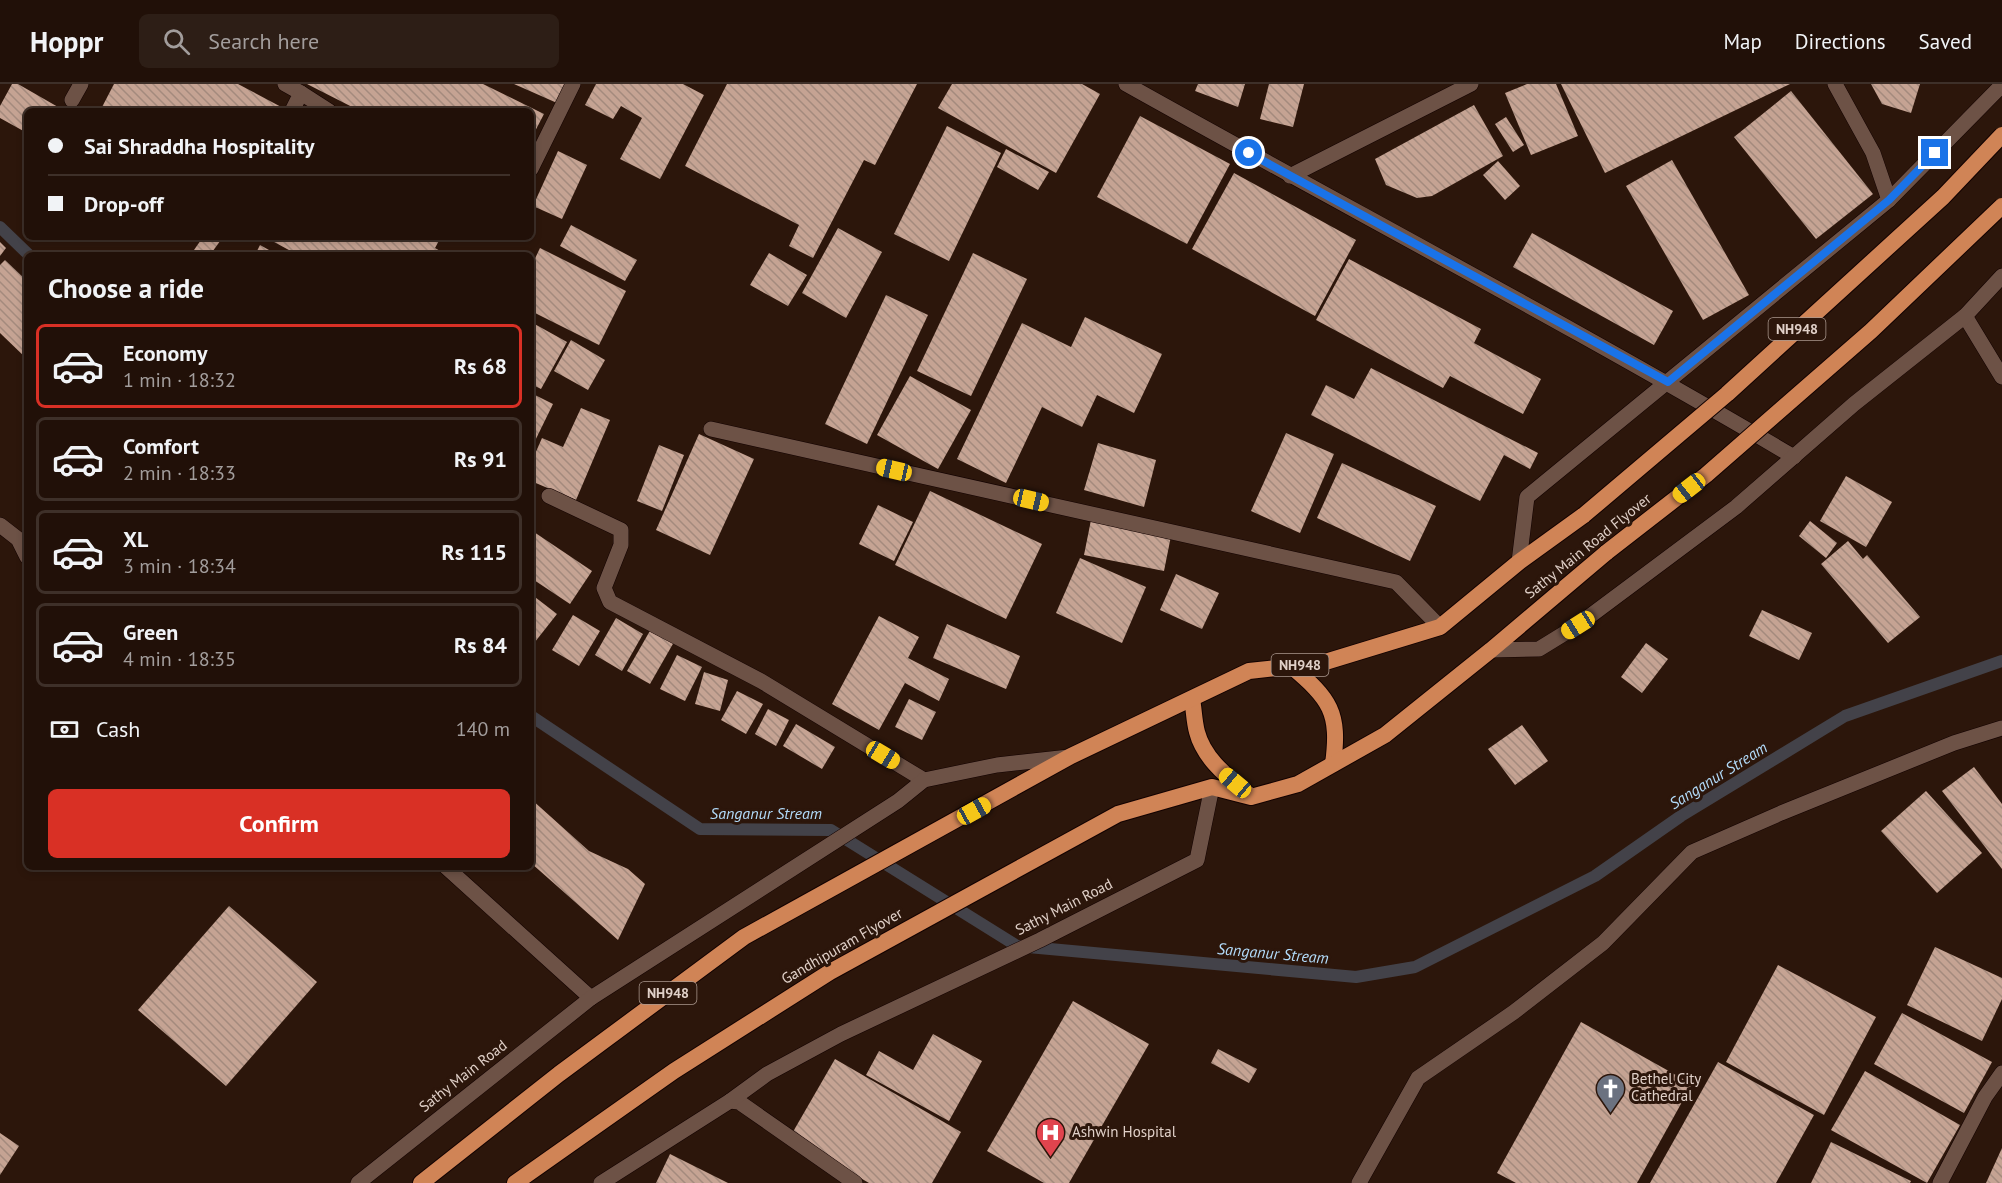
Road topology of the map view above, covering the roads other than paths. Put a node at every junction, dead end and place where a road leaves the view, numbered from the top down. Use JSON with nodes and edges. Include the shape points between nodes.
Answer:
{"nodes":[{"id":1,"x":81,"y":84,"type":"edge"},
{"id":2,"x":285,"y":84,"type":"edge"},
{"id":3,"x":573,"y":84,"type":"edge"},
{"id":4,"x":1126,"y":84,"type":"edge"},
{"id":5,"x":1471,"y":84,"type":"edge"},
{"id":6,"x":1835,"y":84,"type":"edge"},
{"id":7,"x":2002,"y":85,"type":"edge"},
{"id":8,"x":302,"y":93,"type":"junction"},
{"id":9,"x":72,"y":100,"type":"dead end"},
{"id":10,"x":294,"y":108,"type":"edge"},
{"id":11,"x":324,"y":108,"type":"edge"},
{"id":12,"x":2002,"y":135,"type":"edge"},
{"id":13,"x":534,"y":163,"type":"edge"},
{"id":14,"x":1290,"y":176,"type":"junction"},
{"id":15,"x":1889,"y":200,"type":"junction"},
{"id":16,"x":2002,"y":207,"type":"edge"},
{"id":17,"x":2002,"y":276,"type":"edge"},
{"id":18,"x":1965,"y":316,"type":"junction"},
{"id":19,"x":2002,"y":377,"type":"edge"},
{"id":20,"x":1668,"y":382,"type":"junction"},
{"id":21,"x":711,"y":429,"type":"dead end"},
{"id":22,"x":1794,"y":457,"type":"junction"},
{"id":23,"x":549,"y":496,"type":"dead end"},
{"id":24,"x":0,"y":525,"type":"edge"},
{"id":25,"x":24,"y":551,"type":"edge"},
{"id":26,"x":1519,"y":562,"type":"junction"},
{"id":27,"x":1440,"y":627,"type":"junction"},
{"id":28,"x":1491,"y":650,"type":"junction"},
{"id":29,"x":1291,"y":666,"type":"junction"},
{"id":30,"x":1192,"y":699,"type":"junction"},
{"id":31,"x":2002,"y":728,"type":"edge"},
{"id":32,"x":1071,"y":756,"type":"junction"},
{"id":33,"x":1333,"y":764,"type":"junction"},
{"id":34,"x":924,"y":780,"type":"junction"},
{"id":35,"x":1212,"y":788,"type":"junction"},
{"id":36,"x":1251,"y":797,"type":"junction"},
{"id":37,"x":449,"y":870,"type":"edge"},
{"id":38,"x":591,"y":998,"type":"junction"},
{"id":39,"x":2002,"y":1073,"type":"edge"},
{"id":40,"x":730,"y":1101,"type":"junction"},
{"id":41,"x":357,"y":1183,"type":"edge"},
{"id":42,"x":421,"y":1183,"type":"edge"},
{"id":43,"x":514,"y":1183,"type":"edge"},
{"id":44,"x":601,"y":1183,"type":"edge"},
{"id":45,"x":855,"y":1183,"type":"edge"},
{"id":46,"x":1359,"y":1183,"type":"edge"},
{"id":47,"x":1940,"y":1183,"type":"edge"}],
"edges":[{"from":1,"to":9,"type":"street"},
{"from":2,"to":8,"type":"street"},
{"from":3,"to":13,"type":"street"},
{"from":4,"to":14,"type":"street"},
{"from":5,"to":14,"type":"street"},
{"from":6,"to":15,"type":"street","via":[[1873,153]]},
{"from":7,"to":15,"type":"street"},
{"from":8,"to":10,"type":"street"},
{"from":8,"to":11,"type":"street"},
{"from":12,"to":26,"type":"highway","name":"Sathy Main Road Flyover","number":"NH948","bridge":true,"via":[[1943,197],[1728,394],[1584,515]]},
{"from":14,"to":20,"type":"street"},
{"from":15,"to":20,"type":"street"},
{"from":16,"to":28,"type":"highway","name":"Sathy Main Road Flyover","bridge":true,"via":[[1871,331],[1706,476],[1607,552]]},
{"from":17,"to":18,"type":"street"},
{"from":18,"to":19,"type":"street"},
{"from":18,"to":22,"type":"street"},
{"from":20,"to":22,"type":"street"},
{"from":20,"to":26,"type":"street","via":[[1527,497]]},
{"from":21,"to":27,"type":"street","via":[[1396,582]]},
{"from":22,"to":28,"type":"street","via":[[1736,507],[1578,625],[1539,649]]},
{"from":23,"to":34,"type":"street","via":[[621,530],[621,546],[604,588],[610,602],[761,681]]},
{"from":24,"to":25,"type":"street","via":[[18,539]]},
{"from":26,"to":27,"type":"highway","number":"NH948"},
{"from":27,"to":29,"type":"highway","number":"NH948","via":[[1322,663]]},
{"from":28,"to":33,"type":"highway","via":[[1385,735]]},
{"from":29,"to":30,"type":"highway","number":"NH948","via":[[1249,671]]},
{"from":29,"to":33,"type":"highway","via":[[1331,708],[1336,738]]},
{"from":30,"to":32,"type":"highway","number":"NH948"},
{"from":30,"to":36,"type":"highway","via":[[1197,734],[1206,750],[1218,769]]},
{"from":31,"to":46,"type":"street","via":[[1954,743],[1692,852],[1603,943],[1514,1012],[1418,1078]]},
{"from":32,"to":34,"type":"street","via":[[997,765]]},
{"from":32,"to":42,"type":"highway","number":"NH948","via":[[744,937],[559,1074]]},
{"from":33,"to":36,"type":"highway","via":[[1298,784]]},
{"from":34,"to":38,"type":"street","name":"Sathy Main Road","via":[[898,801]]},
{"from":35,"to":36,"type":"highway"},
{"from":35,"to":40,"type":"street","name":"Sathy Main Road","via":[[1197,860],[841,1034],[767,1074]]},
{"from":35,"to":43,"type":"highway","name":"Gandhipuram Flyover","via":[[1118,814],[830,972],[674,1071]]},
{"from":37,"to":38,"type":"street"},
{"from":38,"to":41,"type":"street","name":"Sathy Main Road"},
{"from":39,"to":47,"type":"street","via":[[1985,1097]]},
{"from":40,"to":44,"type":"street","name":"Sathy Main Road"},
{"from":40,"to":45,"type":"street","via":[[739,1102]]}]}
